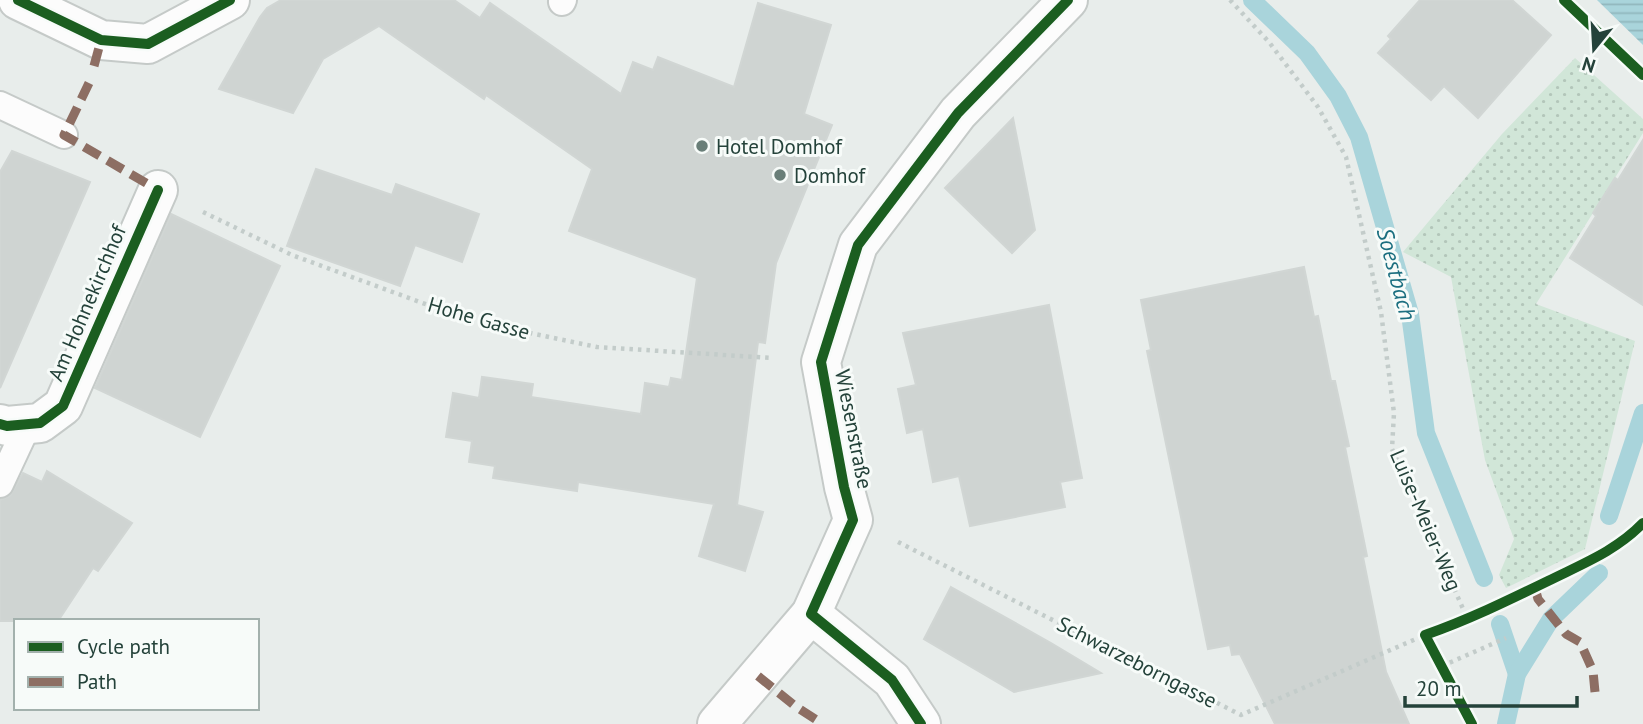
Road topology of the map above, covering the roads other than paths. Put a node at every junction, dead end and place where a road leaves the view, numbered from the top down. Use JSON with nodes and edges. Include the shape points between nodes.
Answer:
{"nodes":[{"id":1,"x":18,"y":0,"type":"edge"},
{"id":2,"x":230,"y":0,"type":"edge"},
{"id":3,"x":1068,"y":0,"type":"edge"},
{"id":4,"x":0,"y":105,"type":"edge"},
{"id":5,"x":64,"y":135,"type":"dead end"},
{"id":6,"x":158,"y":190,"type":"road end"},
{"id":7,"x":14,"y":424,"type":"edge"},
{"id":8,"x":0,"y":484,"type":"edge"},
{"id":9,"x":811,"y":614,"type":"junction"},
{"id":10,"x":717,"y":724,"type":"edge"},
{"id":11,"x":921,"y":724,"type":"edge"}],
"edges":[{"from":1,"to":2,"type":"street","via":[[101,40],[148,44]]},
{"from":3,"to":9,"type":"street","name":"Wiesenstraße","via":[[958,113],[858,244],[821,362],[853,520]]},
{"from":4,"to":5,"type":"lane"},
{"from":6,"to":7,"type":"street","name":"Am Hohnekirchhof","via":[[63,406],[40,423]]},
{"from":7,"to":8,"type":"lane"},
{"from":9,"to":10,"type":"street","name":"Wiesenstraße"},
{"from":9,"to":11,"type":"street","via":[[892,680]]}]}
